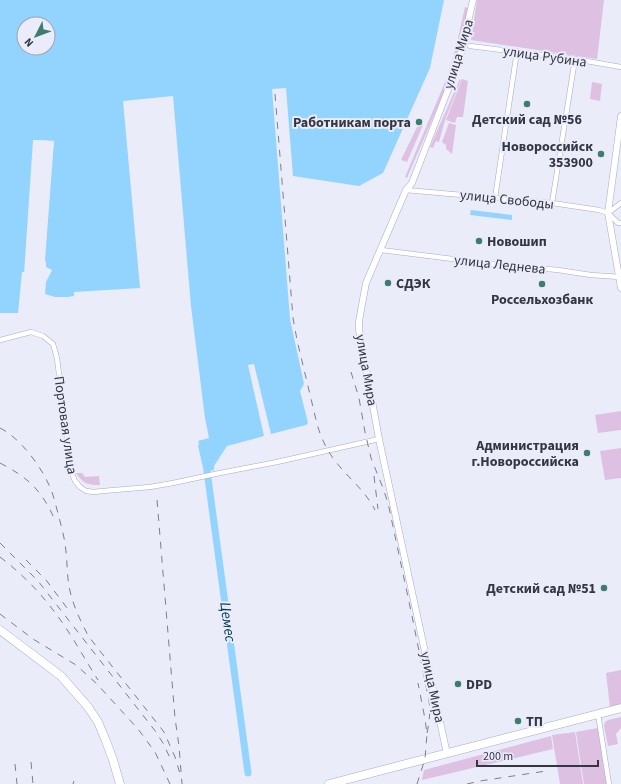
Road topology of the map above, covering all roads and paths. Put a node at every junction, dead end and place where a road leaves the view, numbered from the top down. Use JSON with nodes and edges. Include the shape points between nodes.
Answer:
{"nodes":[{"id":1,"x":473,"y":0,"type":"edge"},
{"id":2,"x":470,"y":46,"type":"dead end"},
{"id":3,"x":517,"y":52,"type":"junction"},
{"id":4,"x":574,"y":61,"type":"junction"},
{"id":5,"x":621,"y":67,"type":"edge"},
{"id":6,"x":621,"y":116,"type":"edge"},
{"id":7,"x":406,"y":190,"type":"junction"},
{"id":8,"x":495,"y":198,"type":"junction"},
{"id":9,"x":552,"y":203,"type":"junction"},
{"id":10,"x":621,"y":203,"type":"edge"},
{"id":11,"x":608,"y":213,"type":"junction"},
{"id":12,"x":621,"y":223,"type":"edge"},
{"id":13,"x":381,"y":250,"type":"junction"},
{"id":14,"x":620,"y":277,"type":"junction"},
{"id":15,"x":621,"y":288,"type":"edge"},
{"id":16,"x":0,"y":340,"type":"edge"},
{"id":17,"x":380,"y":439,"type":"junction"},
{"id":18,"x":0,"y":630,"type":"edge"},
{"id":19,"x":621,"y":708,"type":"edge"},
{"id":20,"x":598,"y":714,"type":"junction"},
{"id":21,"x":447,"y":754,"type":"junction"},
{"id":22,"x":120,"y":784,"type":"edge"},
{"id":23,"x":329,"y":784,"type":"edge"},
{"id":24,"x":609,"y":784,"type":"edge"}],
"edges":[{"from":1,"to":7,"type":"street","name":"улица Мира","via":[[459,61],[412,183]]},
{"from":2,"to":3,"type":"street","name":"улица Рубина"},
{"from":3,"to":4,"type":"street","name":"улица Рубина"},
{"from":3,"to":8,"type":"street"},
{"from":4,"to":5,"type":"street","name":"улица Рубина"},
{"from":4,"to":9,"type":"street"},
{"from":6,"to":11,"type":"street"},
{"from":7,"to":8,"type":"street","name":"улица Свободы"},
{"from":7,"to":13,"type":"street","name":"улица Мира"},
{"from":8,"to":9,"type":"street","name":"улица Свободы"},
{"from":9,"to":11,"type":"street","name":"улица Свободы"},
{"from":10,"to":11,"type":"street"},
{"from":11,"to":12,"type":"street","name":"улица Свободы"},
{"from":11,"to":14,"type":"street"},
{"from":13,"to":14,"type":"street","name":"улица Леднева"},
{"from":13,"to":17,"type":"street","name":"улица Мира","via":[[366,283],[358,321]]},
{"from":14,"to":15,"type":"street"},
{"from":16,"to":17,"type":"street","name":"Портовая улица","via":[[31,332],[43,336],[53,344],[71,471],[75,481],[86,491],[103,492],[174,483]]},
{"from":17,"to":21,"type":"street","name":"улица Мира"},
{"from":18,"to":22,"type":"highway","via":[[61,676],[88,707],[106,741]]},
{"from":19,"to":20,"type":"highway"},
{"from":20,"to":21,"type":"highway"},
{"from":20,"to":24,"type":"street"},
{"from":21,"to":23,"type":"highway"}]}
